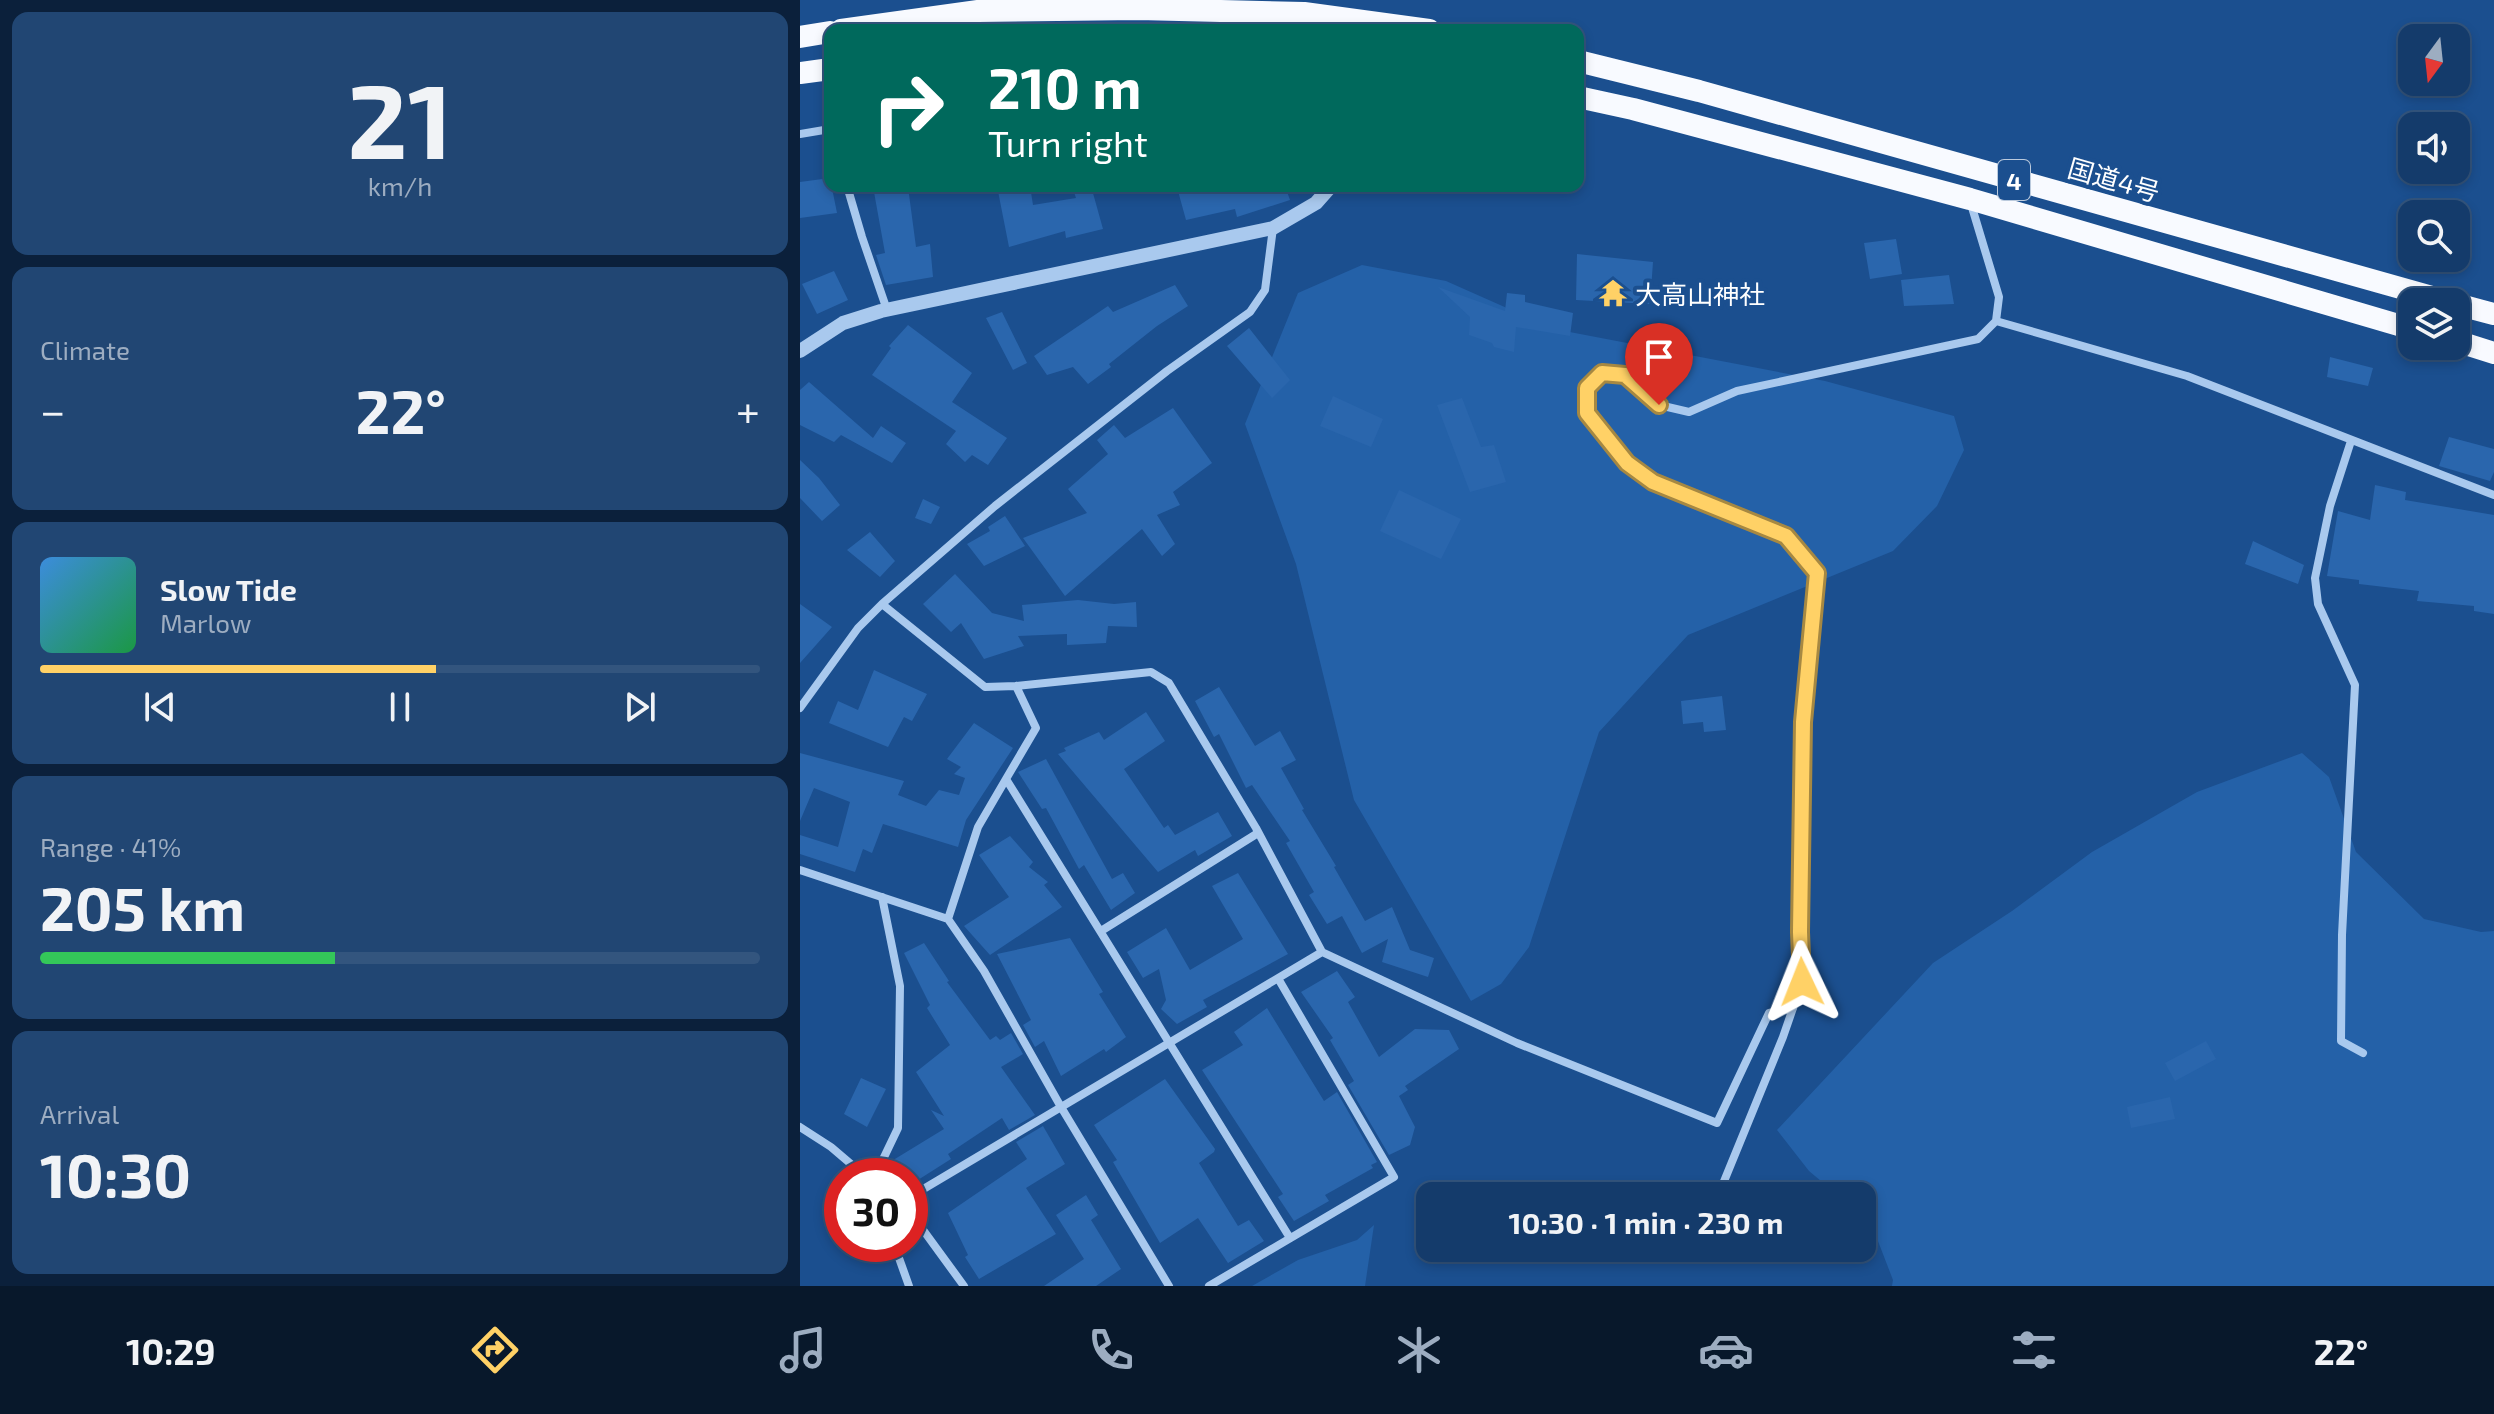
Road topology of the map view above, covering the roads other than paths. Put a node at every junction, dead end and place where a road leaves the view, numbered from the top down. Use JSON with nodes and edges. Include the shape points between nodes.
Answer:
{"nodes":[{"id":1,"x":884,"y":24,"type":"edge"},
{"id":2,"x":1364,"y":24,"type":"edge"},
{"id":3,"x":824,"y":33,"type":"edge"},
{"id":4,"x":800,"y":37,"type":"edge"},
{"id":5,"x":1584,"y":62,"type":"edge"},
{"id":6,"x":824,"y":70,"type":"edge"},
{"id":7,"x":800,"y":73,"type":"edge"},
{"id":8,"x":1584,"y":98,"type":"edge"},
{"id":9,"x":824,"y":130,"type":"edge"},
{"id":10,"x":800,"y":134,"type":"edge"},
{"id":11,"x":849,"y":192,"type":"edge"},
{"id":12,"x":1326,"y":192,"type":"edge"},
{"id":13,"x":1970,"y":199,"type":"junction"},
{"id":14,"x":1273,"y":228,"type":"junction"},
{"id":15,"x":2400,"y":288,"type":"edge"},
{"id":16,"x":2470,"y":308,"type":"edge"},
{"id":17,"x":887,"y":310,"type":"junction"},
{"id":18,"x":2494,"y":314,"type":"edge"},
{"id":19,"x":1996,"y":321,"type":"junction"},
{"id":20,"x":2398,"y":325,"type":"edge"},
{"id":21,"x":2470,"y":345,"type":"edge"},
{"id":22,"x":800,"y":351,"type":"edge"},
{"id":23,"x":2494,"y":353,"type":"edge"},
{"id":24,"x":2351,"y":441,"type":"junction"},
{"id":25,"x":2494,"y":495,"type":"edge"},
{"id":26,"x":882,"y":604,"type":"junction"},
{"id":27,"x":1016,"y":686,"type":"junction"},
{"id":28,"x":800,"y":708,"type":"edge"},
{"id":29,"x":1006,"y":779,"type":"junction"},
{"id":30,"x":1258,"y":833,"type":"junction"},
{"id":31,"x":800,"y":870,"type":"edge"},
{"id":32,"x":882,"y":897,"type":"junction"},
{"id":33,"x":948,"y":919,"type":"junction"},
{"id":34,"x":1101,"y":931,"type":"junction"},
{"id":35,"x":1322,"y":952,"type":"junction"},
{"id":36,"x":1279,"y":980,"type":"junction"},
{"id":37,"x":1793,"y":1008,"type":"junction"},
{"id":38,"x":1169,"y":1042,"type":"junction"},
{"id":39,"x":2363,"y":1053,"type":"dead end"},
{"id":40,"x":1061,"y":1107,"type":"junction"},
{"id":41,"x":800,"y":1127,"type":"edge"},
{"id":42,"x":844,"y":1158,"type":"edge"},
{"id":43,"x":884,"y":1158,"type":"edge"},
{"id":44,"x":1724,"y":1182,"type":"edge"},
{"id":45,"x":928,"y":1186,"type":"edge"},
{"id":46,"x":928,"y":1237,"type":"edge"},
{"id":47,"x":1290,"y":1238,"type":"junction"},
{"id":48,"x":900,"y":1262,"type":"edge"},
{"id":49,"x":909,"y":1286,"type":"edge"},
{"id":50,"x":964,"y":1286,"type":"edge"},
{"id":51,"x":1169,"y":1286,"type":"edge"},
{"id":52,"x":1209,"y":1286,"type":"edge"}],
"edges":[{"from":1,"to":2,"type":"highway","via":[[978,11],[1199,10],[1304,13]]},
{"from":3,"to":4,"type":"highway"},
{"from":5,"to":15,"type":"highway","name":"国道4号","number":"4"},
{"from":6,"to":7,"type":"highway"},
{"from":8,"to":13,"type":"highway","number":"4"},
{"from":9,"to":10,"type":"street"},
{"from":11,"to":17,"type":"street"},
{"from":12,"to":14,"type":"street"},
{"from":13,"to":19,"type":"street","via":[[1999,297]]},
{"from":13,"to":20,"type":"highway","number":"4"},
{"from":14,"to":17,"type":"street"},
{"from":14,"to":26,"type":"street","via":[[1265,290],[1250,312],[995,506]]},
{"from":16,"to":18,"type":"highway"},
{"from":17,"to":22,"type":"street","via":[[843,323]]},
{"from":19,"to":24,"type":"street","via":[[2187,376]]},
{"from":19,"to":37,"type":"street","via":[[1978,339],[1737,391],[1689,412],[1659,405],[1625,375],[1602,373],[1587,388],[1587,413],[1627,463],[1653,482],[1786,536],[1817,573],[1803,722],[1802,982]]},
{"from":21,"to":23,"type":"highway"},
{"from":24,"to":25,"type":"street"},
{"from":24,"to":39,"type":"street","via":[[2315,578],[2318,604],[2355,685],[2341,1041]]},
{"from":26,"to":27,"type":"street","via":[[985,687]]},
{"from":26,"to":28,"type":"street","via":[[850,638]]},
{"from":27,"to":29,"type":"street","via":[[1036,728]]},
{"from":27,"to":30,"type":"street","via":[[1151,672],[1169,683]]},
{"from":29,"to":33,"type":"street","via":[[978,827]]},
{"from":29,"to":34,"type":"street"},
{"from":30,"to":34,"type":"street"},
{"from":30,"to":35,"type":"street"},
{"from":31,"to":32,"type":"street"},
{"from":32,"to":33,"type":"street"},
{"from":32,"to":43,"type":"street","via":[[900,986],[898,1128]]},
{"from":33,"to":40,"type":"street","via":[[984,971]]},
{"from":34,"to":38,"type":"street"},
{"from":35,"to":36,"type":"street"},
{"from":35,"to":37,"type":"street","via":[[1517,1043],[1717,1123],[1769,1013]]},
{"from":36,"to":38,"type":"street"},
{"from":36,"to":47,"type":"street","via":[[1394,1177]]},
{"from":37,"to":44,"type":"street"},
{"from":38,"to":40,"type":"street"},
{"from":38,"to":47,"type":"street"},
{"from":40,"to":45,"type":"street"},
{"from":40,"to":51,"type":"street"},
{"from":41,"to":42,"type":"street"},
{"from":46,"to":50,"type":"street"},
{"from":47,"to":52,"type":"street"},
{"from":48,"to":49,"type":"street"}]}
